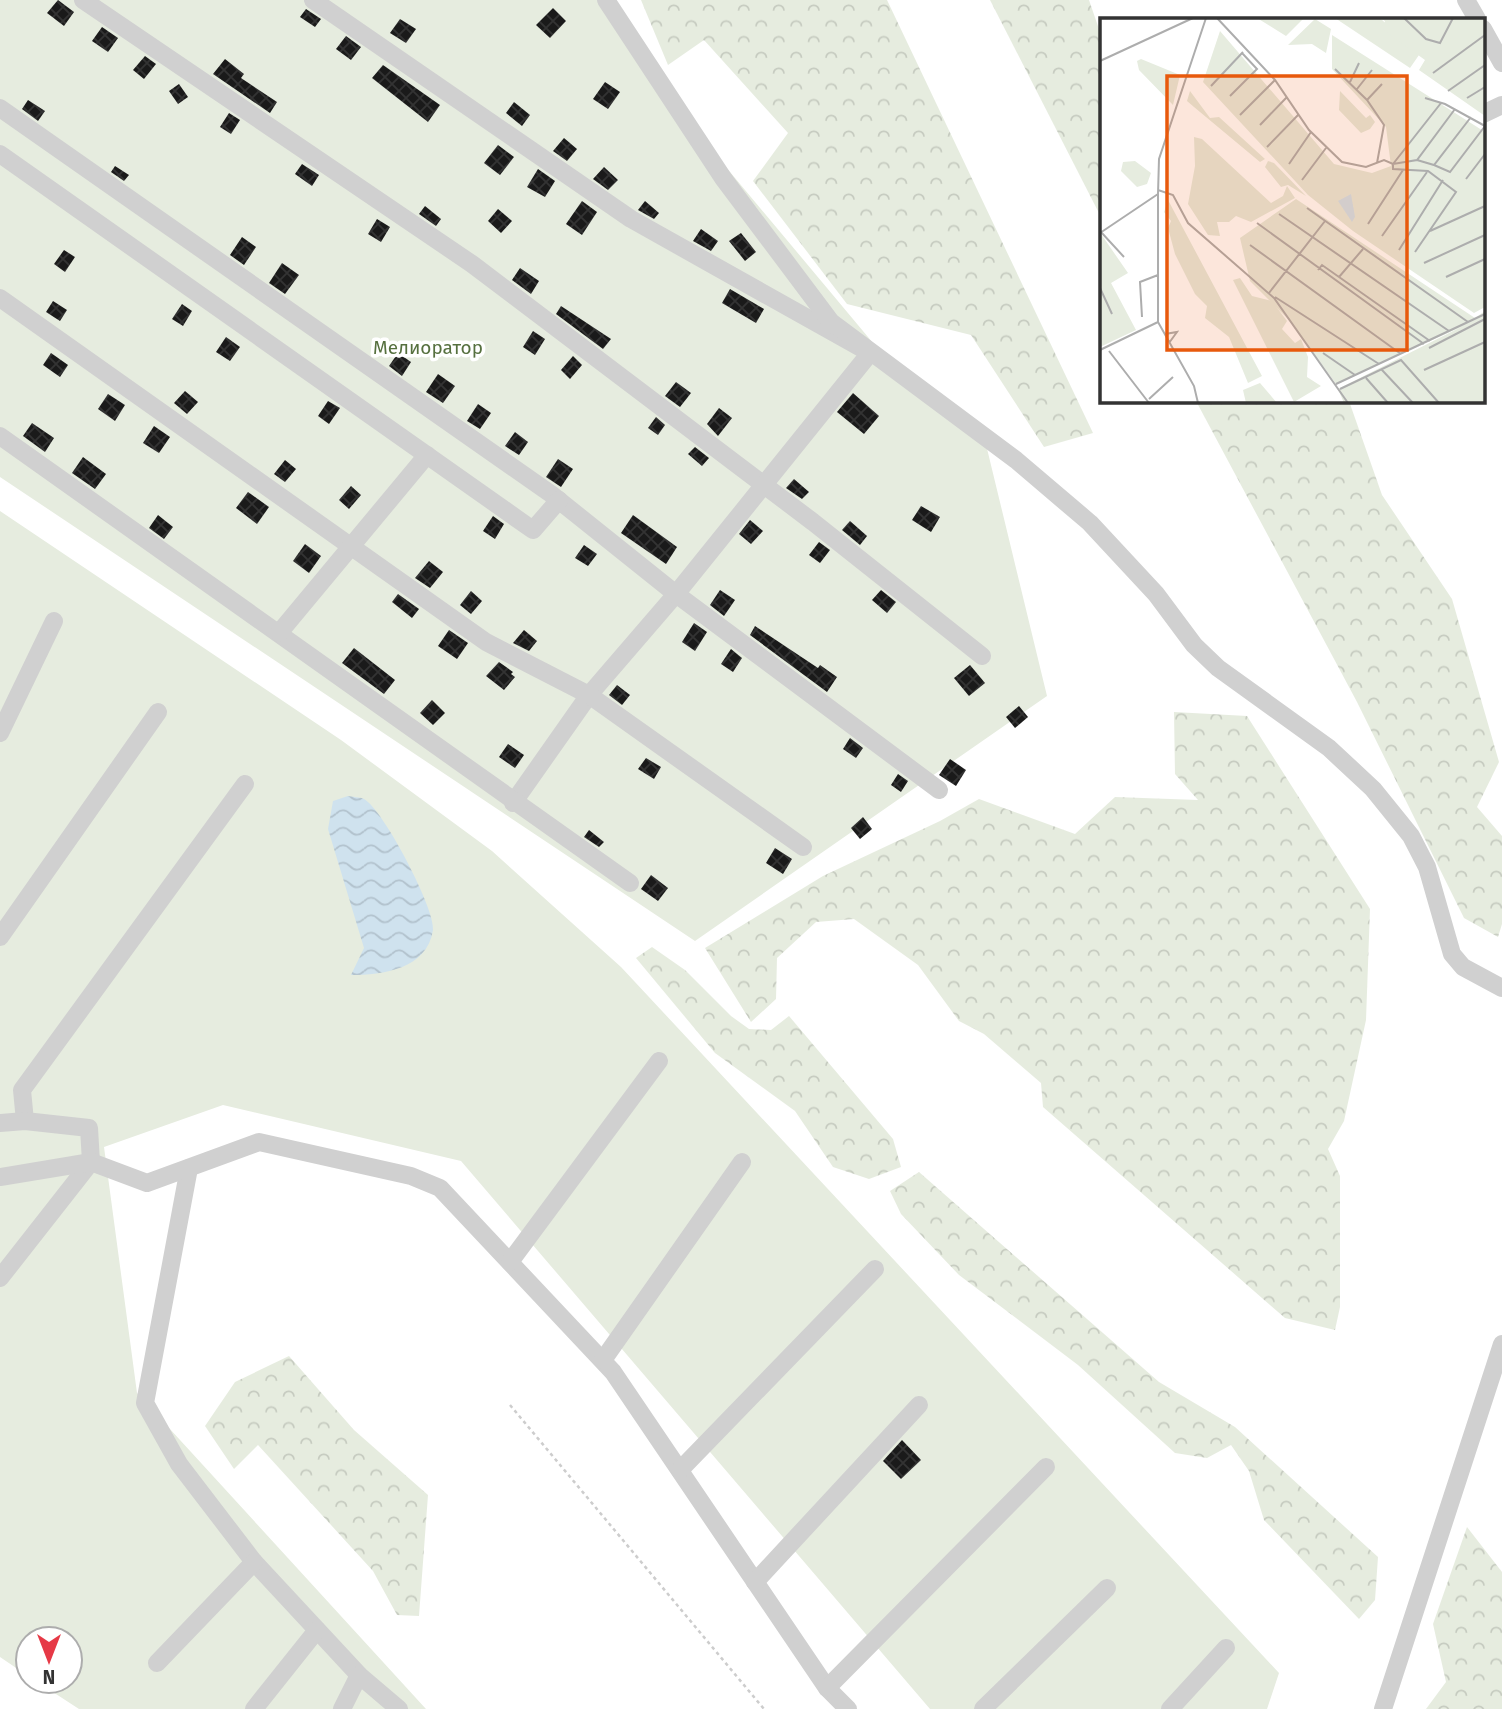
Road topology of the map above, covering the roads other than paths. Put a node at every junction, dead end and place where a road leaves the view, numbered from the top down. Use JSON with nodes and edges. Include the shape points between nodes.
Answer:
{"nodes":[{"id":1,"x":83,"y":0,"type":"edge"},
{"id":2,"x":313,"y":0,"type":"edge"},
{"id":3,"x":606,"y":0,"type":"edge"},
{"id":4,"x":1466,"y":0,"type":"edge"},
{"id":5,"x":1476,"y":18,"type":"edge"},
{"id":6,"x":1485,"y":37,"type":"edge"},
{"id":7,"x":1502,"y":63,"type":"edge"},
{"id":8,"x":1502,"y":105,"type":"edge"},
{"id":9,"x":0,"y":108,"type":"edge"},
{"id":10,"x":1484,"y":114,"type":"edge"},
{"id":11,"x":0,"y":154,"type":"edge"},
{"id":12,"x":0,"y":298,"type":"edge"},
{"id":13,"x":870,"y":353,"type":"junction"},
{"id":14,"x":0,"y":436,"type":"edge"},
{"id":15,"x":426,"y":456,"type":"junction"},
{"id":16,"x":762,"y":486,"type":"junction"},
{"id":17,"x":559,"y":500,"type":"junction"},
{"id":18,"x":351,"y":547,"type":"junction"},
{"id":19,"x":676,"y":594,"type":"junction"},
{"id":20,"x":54,"y":621,"type":"dead end"},
{"id":21,"x":279,"y":633,"type":"junction"},
{"id":22,"x":982,"y":656,"type":"dead end"},
{"id":23,"x":589,"y":695,"type":"junction"},
{"id":24,"x":158,"y":712,"type":"dead end"},
{"id":25,"x":0,"y":733,"type":"edge"},
{"id":26,"x":245,"y":784,"type":"dead end"},
{"id":27,"x":939,"y":790,"type":"dead end"},
{"id":28,"x":513,"y":803,"type":"junction"},
{"id":29,"x":803,"y":847,"type":"dead end"},
{"id":30,"x":631,"y":884,"type":"dead end"},
{"id":31,"x":0,"y":937,"type":"edge"},
{"id":32,"x":1502,"y":988,"type":"edge"},
{"id":33,"x":659,"y":1061,"type":"dead end"},
{"id":34,"x":25,"y":1122,"type":"junction"},
{"id":35,"x":0,"y":1123,"type":"edge"},
{"id":36,"x":91,"y":1162,"type":"junction"},
{"id":37,"x":742,"y":1162,"type":"dead end"},
{"id":38,"x":189,"y":1168,"type":"junction"},
{"id":39,"x":0,"y":1177,"type":"edge"},
{"id":40,"x":510,"y":1262,"type":"junction"},
{"id":41,"x":876,"y":1269,"type":"dead end"},
{"id":42,"x":0,"y":1278,"type":"edge"},
{"id":43,"x":1502,"y":1344,"type":"edge"},
{"id":44,"x":603,"y":1360,"type":"junction"},
{"id":45,"x":919,"y":1405,"type":"dead end"},
{"id":46,"x":1046,"y":1468,"type":"dead end"},
{"id":47,"x":680,"y":1470,"type":"junction"},
{"id":48,"x":254,"y":1562,"type":"junction"},
{"id":49,"x":755,"y":1582,"type":"junction"},
{"id":50,"x":1107,"y":1588,"type":"dead end"},
{"id":51,"x":317,"y":1630,"type":"junction"},
{"id":52,"x":1226,"y":1648,"type":"dead end"},
{"id":53,"x":157,"y":1663,"type":"dead end"},
{"id":54,"x":359,"y":1675,"type":"junction"},
{"id":55,"x":827,"y":1688,"type":"junction"},
{"id":56,"x":254,"y":1709,"type":"edge"},
{"id":57,"x":342,"y":1709,"type":"edge"},
{"id":58,"x":399,"y":1709,"type":"edge"},
{"id":59,"x":848,"y":1709,"type":"edge"},
{"id":60,"x":983,"y":1709,"type":"edge"},
{"id":61,"x":1170,"y":1709,"type":"edge"},
{"id":62,"x":1383,"y":1709,"type":"edge"}],
"edges":[{"from":1,"to":16,"type":"street","via":[[472,264]]},
{"from":2,"to":13,"type":"street","via":[[631,219]]},
{"from":3,"to":13,"type":"street","via":[[730,188],[831,322]]},
{"from":4,"to":5,"type":"street"},
{"from":6,"to":7,"type":"street"},
{"from":8,"to":10,"type":"street"},
{"from":9,"to":17,"type":"street"},
{"from":11,"to":15,"type":"street"},
{"from":12,"to":18,"type":"street"},
{"from":13,"to":16,"type":"street"},
{"from":13,"to":32,"type":"street","via":[[1016,460],[1090,523],[1218,668],[1329,748],[1373,789],[1411,836],[1427,867],[1452,954],[1471,972]]},
{"from":14,"to":21,"type":"street"},
{"from":15,"to":17,"type":"street","via":[[533,530]]},
{"from":15,"to":18,"type":"street"},
{"from":16,"to":19,"type":"street"},
{"from":16,"to":22,"type":"street"},
{"from":17,"to":19,"type":"street"},
{"from":18,"to":21,"type":"street"},
{"from":18,"to":23,"type":"street","via":[[486,642]]},
{"from":19,"to":23,"type":"street"},
{"from":19,"to":27,"type":"street"},
{"from":20,"to":25,"type":"street"},
{"from":21,"to":28,"type":"street"},
{"from":23,"to":28,"type":"street"},
{"from":23,"to":29,"type":"street"},
{"from":24,"to":31,"type":"street"},
{"from":26,"to":34,"type":"street","via":[[22,1090]]},
{"from":28,"to":30,"type":"street"},
{"from":33,"to":40,"type":"street"},
{"from":34,"to":35,"type":"street"},
{"from":34,"to":36,"type":"street","via":[[89,1128]]},
{"from":36,"to":38,"type":"street","via":[[147,1183]]},
{"from":36,"to":39,"type":"street"},
{"from":36,"to":42,"type":"street"},
{"from":37,"to":44,"type":"street"},
{"from":38,"to":40,"type":"street","via":[[258,1142],[411,1176],[440,1188]]},
{"from":38,"to":48,"type":"street","via":[[145,1403],[179,1464]]},
{"from":40,"to":44,"type":"street"},
{"from":41,"to":47,"type":"street"},
{"from":43,"to":62,"type":"street"},
{"from":44,"to":47,"type":"street"},
{"from":45,"to":49,"type":"street"},
{"from":46,"to":55,"type":"street"},
{"from":47,"to":49,"type":"street"},
{"from":48,"to":51,"type":"street"},
{"from":48,"to":53,"type":"street"},
{"from":49,"to":55,"type":"street"},
{"from":50,"to":60,"type":"street"},
{"from":51,"to":54,"type":"street"},
{"from":51,"to":56,"type":"street"},
{"from":52,"to":61,"type":"street"},
{"from":54,"to":57,"type":"street"},
{"from":54,"to":58,"type":"street"},
{"from":55,"to":59,"type":"street"}]}
